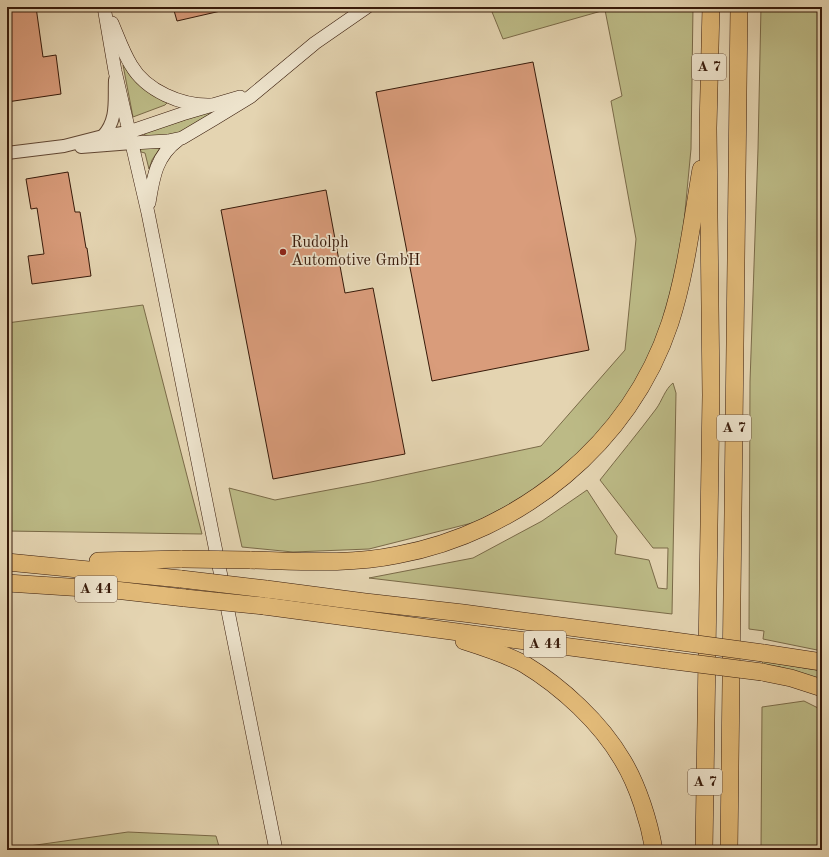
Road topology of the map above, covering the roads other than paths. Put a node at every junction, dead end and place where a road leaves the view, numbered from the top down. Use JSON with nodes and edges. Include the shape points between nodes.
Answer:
{"nodes":[{"id":1,"x":105,"y":7,"type":"edge"},
{"id":2,"x":367,"y":7,"type":"edge"},
{"id":3,"x":710,"y":7,"type":"edge"},
{"id":4,"x":739,"y":7,"type":"edge"},
{"id":5,"x":115,"y":71,"type":"junction"},
{"id":6,"x":263,"y":86,"type":"junction"},
{"id":7,"x":211,"y":105,"type":"junction"},
{"id":8,"x":708,"y":128,"type":"junction"},
{"id":9,"x":103,"y":136,"type":"junction"},
{"id":10,"x":131,"y":138,"type":"junction"},
{"id":11,"x":182,"y":138,"type":"junction"},
{"id":12,"x":64,"y":146,"type":"junction"},
{"id":13,"x":7,"y":153,"type":"edge"},
{"id":14,"x":148,"y":213,"type":"junction"},
{"id":15,"x":7,"y":562,"type":"edge"},
{"id":16,"x":26,"y":563,"type":"junction"},
{"id":17,"x":7,"y":583,"type":"edge"},
{"id":18,"x":424,"y":628,"type":"junction"},
{"id":19,"x":822,"y":662,"type":"edge"},
{"id":20,"x":822,"y":688,"type":"edge"},
{"id":21,"x":276,"y":850,"type":"edge"},
{"id":22,"x":654,"y":850,"type":"edge"},
{"id":23,"x":704,"y":850,"type":"edge"},
{"id":24,"x":729,"y":850,"type":"edge"}],
"edges":[{"from":1,"to":5,"type":"main road"},
{"from":1,"to":7,"type":"main road","via":[[131,67],[140,77],[154,89],[172,98],[198,106]]},
{"from":2,"to":6,"type":"main road","via":[[315,43]]},
{"from":3,"to":8,"type":"highway","number":"A 7"},
{"from":4,"to":24,"type":"highway","number":"A 7"},
{"from":5,"to":9,"type":"street","via":[[114,116]]},
{"from":5,"to":10,"type":"main road"},
{"from":6,"to":7,"type":"main road","via":[[234,100]]},
{"from":6,"to":11,"type":"main road","via":[[250,97]]},
{"from":7,"to":10,"type":"main road","via":[[182,114]]},
{"from":8,"to":16,"type":"highway","bridge":true,"via":[[679,292],[656,356],[629,404],[600,441],[576,466],[528,503],[493,524],[461,537],[396,556],[362,560],[182,559]]},
{"from":8,"to":23,"type":"highway","number":"A 7","via":[[711,395]]},
{"from":9,"to":10,"type":"street"},
{"from":9,"to":12,"type":"street"},
{"from":10,"to":11,"type":"main road","via":[[168,141]]},
{"from":10,"to":12,"type":"street","via":[[83,147]]},
{"from":10,"to":14,"type":"main road"},
{"from":11,"to":14,"type":"main road","via":[[167,149],[160,159],[153,176]]},
{"from":12,"to":13,"type":"street"},
{"from":14,"to":21,"type":"main road"},
{"from":15,"to":16,"type":"highway"},
{"from":16,"to":19,"type":"highway","bridge":true,"via":[[463,613]]},
{"from":17,"to":18,"type":"highway","number":"A 44","bridge":true,"via":[[115,590],[264,606]]},
{"from":18,"to":20,"type":"highway","number":"A 44","bridge":true,"via":[[762,672]]},
{"from":18,"to":22,"type":"highway","via":[[482,646],[523,664],[556,686],[582,710],[604,734],[624,762],[649,825]]}]}
